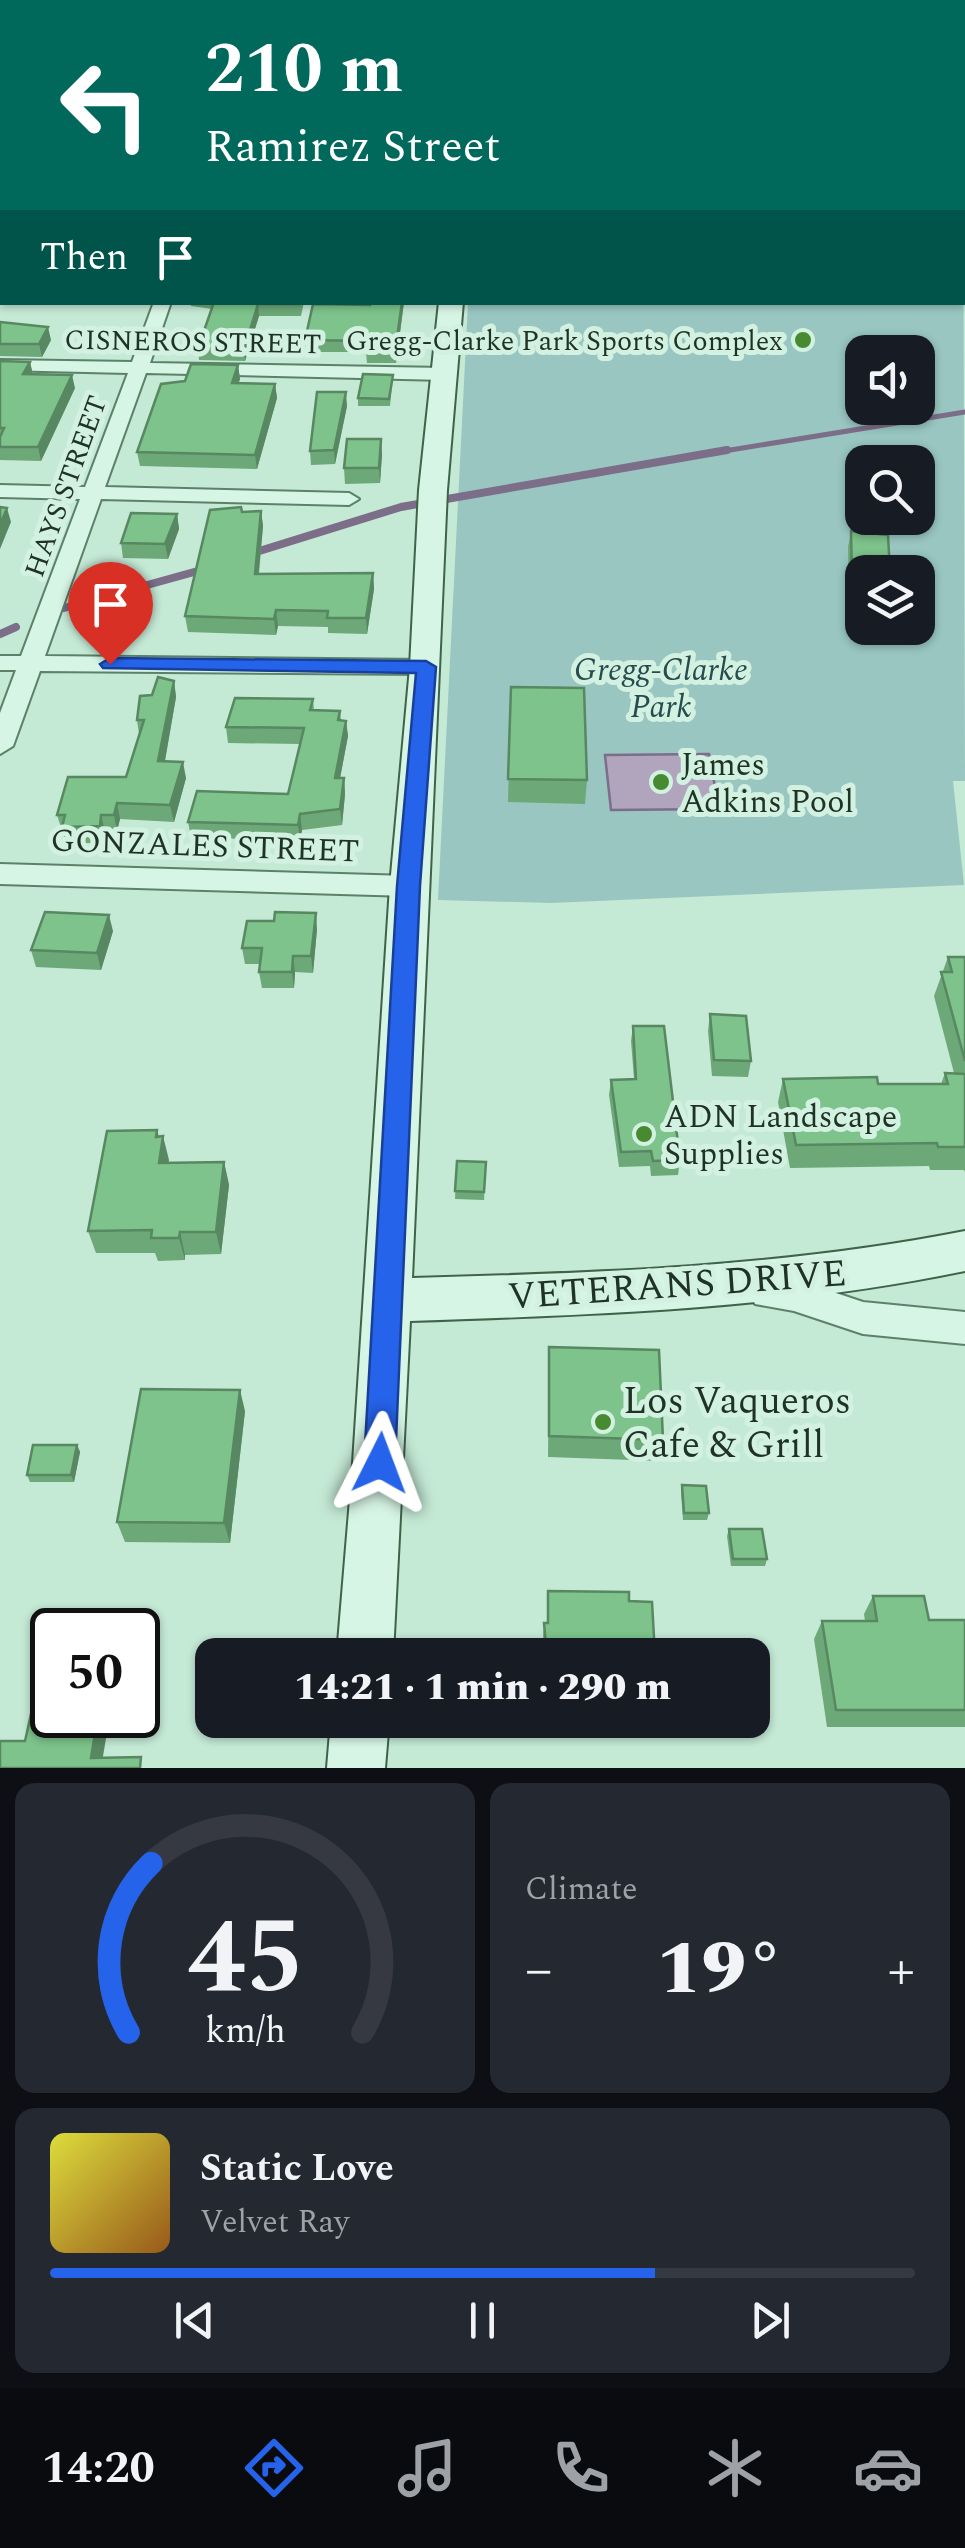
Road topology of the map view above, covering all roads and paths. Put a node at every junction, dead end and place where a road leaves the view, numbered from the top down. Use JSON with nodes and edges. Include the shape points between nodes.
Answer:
{"nodes":[{"id":1,"x":162,"y":305,"type":"edge"},
{"id":2,"x":451,"y":305,"type":"edge"},
{"id":3,"x":0,"y":365,"type":"edge"},
{"id":4,"x":141,"y":368,"type":"junction"},
{"id":5,"x":445,"y":374,"type":"junction"},
{"id":6,"x":0,"y":492,"type":"edge"},
{"id":7,"x":94,"y":494,"type":"junction"},
{"id":8,"x":349,"y":498,"type":"dead end"},
{"id":9,"x":0,"y":663,"type":"edge"},
{"id":10,"x":31,"y":663,"type":"junction"},
{"id":11,"x":426,"y":667,"type":"junction"},
{"id":12,"x":0,"y":746,"type":"edge"},
{"id":13,"x":0,"y":874,"type":"edge"},
{"id":14,"x":409,"y":886,"type":"junction"},
{"id":15,"x":965,"y":1251,"type":"edge"},
{"id":16,"x":691,"y":1290,"type":"junction"},
{"id":17,"x":387,"y":1300,"type":"junction"},
{"id":18,"x":965,"y":1328,"type":"edge"},
{"id":19,"x":366,"y":1638,"type":"edge"},
{"id":20,"x":358,"y":1738,"type":"edge"},
{"id":21,"x":356,"y":1768,"type":"edge"}],
"edges":[{"from":1,"to":4,"type":"street","name":"HAYS STREET"},
{"from":2,"to":5,"type":"street"},
{"from":3,"to":4,"type":"street","name":"CISNEROS STREET"},
{"from":4,"to":5,"type":"street","name":"CISNEROS STREET"},
{"from":4,"to":7,"type":"street","name":"HAYS STREET"},
{"from":5,"to":11,"type":"street"},
{"from":6,"to":7,"type":"street"},
{"from":7,"to":8,"type":"street"},
{"from":7,"to":10,"type":"street","name":"HAYS STREET"},
{"from":9,"to":10,"type":"street"},
{"from":10,"to":11,"type":"street"},
{"from":10,"to":12,"type":"street","name":"HAYS STREET"},
{"from":11,"to":14,"type":"street"},
{"from":13,"to":14,"type":"street","name":"GONZALES STREET"},
{"from":14,"to":17,"type":"street"},
{"from":15,"to":16,"type":"street","name":"VETERANS DRIVE","via":[[791,1282]]},
{"from":16,"to":17,"type":"street","name":"VETERANS DRIVE"},
{"from":16,"to":18,"type":"street","via":[[794,1295],[864,1318]]},
{"from":17,"to":19,"type":"street"},
{"from":20,"to":21,"type":"street"}]}
